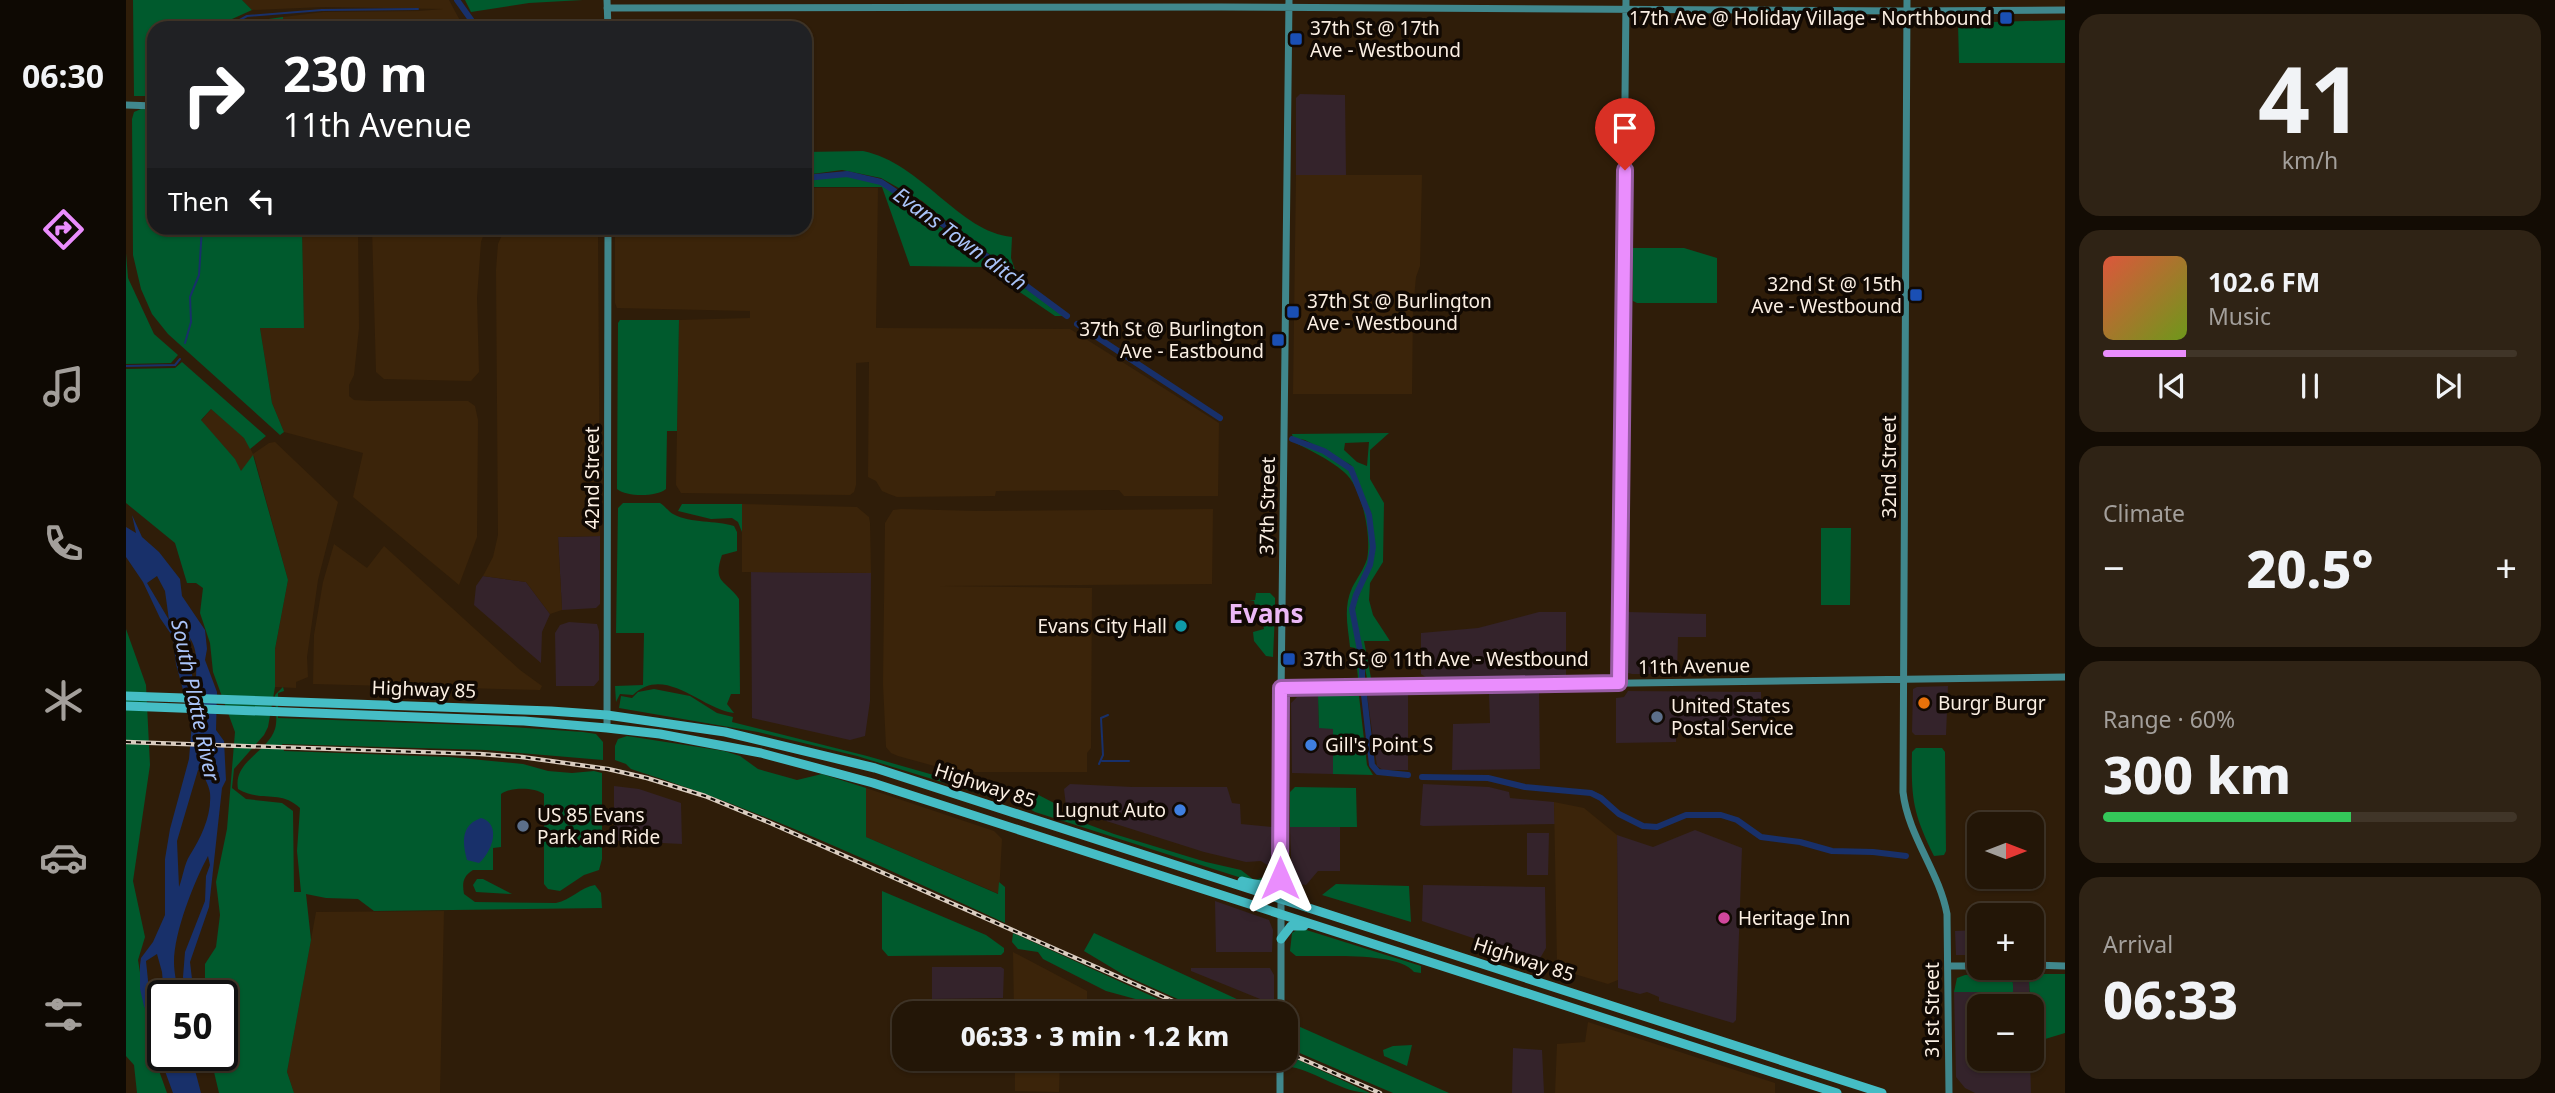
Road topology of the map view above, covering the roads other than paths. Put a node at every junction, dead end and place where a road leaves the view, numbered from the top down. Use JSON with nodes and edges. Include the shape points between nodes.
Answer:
{"nodes":[{"id":1,"x":1907,"y":0,"type":"edge"},
{"id":2,"x":607,"y":4,"type":"edge"},
{"id":3,"x":1289,"y":4,"type":"edge"},
{"id":4,"x":1626,"y":4,"type":"edge"},
{"id":5,"x":2065,"y":10,"type":"edge"},
{"id":6,"x":1907,"y":11,"type":"junction"},
{"id":7,"x":126,"y":105,"type":"edge"},
{"id":8,"x":147,"y":106,"type":"edge"},
{"id":9,"x":608,"y":235,"type":"edge"},
{"id":10,"x":2065,"y":677,"type":"edge"},
{"id":11,"x":1904,"y":678,"type":"junction"},
{"id":12,"x":1619,"y":683,"type":"junction"},
{"id":13,"x":1281,"y":688,"type":"junction"},
{"id":14,"x":126,"y":696,"type":"edge"},
{"id":15,"x":126,"y":706,"type":"edge"},
{"id":16,"x":607,"y":715,"type":"junction"},
{"id":17,"x":607,"y":728,"type":"junction"},
{"id":18,"x":1280,"y":864,"type":"junction"},
{"id":19,"x":1209,"y":876,"type":"junction"},
{"id":20,"x":1281,"y":900,"type":"junction"},
{"id":21,"x":1281,"y":914,"type":"junction"},
{"id":22,"x":1948,"y":926,"type":"joint"},
{"id":23,"x":1281,"y":939,"type":"junction"},
{"id":24,"x":1379,"y":946,"type":"junction"},
{"id":25,"x":1967,"y":965,"type":"edge"},
{"id":26,"x":2044,"y":965,"type":"edge"},
{"id":27,"x":1948,"y":966,"type":"junction"},
{"id":28,"x":2065,"y":966,"type":"edge"},
{"id":29,"x":1280,"y":1001,"type":"edge"},
{"id":30,"x":1280,"y":1071,"type":"edge"},
{"id":31,"x":1280,"y":1093,"type":"edge"},
{"id":32,"x":1837,"y":1093,"type":"edge"},
{"id":33,"x":1882,"y":1093,"type":"edge"},
{"id":34,"x":1949,"y":1093,"type":"edge"}],
"edges":[{"from":1,"to":6,"type":"main road","name":"32nd Street"},
{"from":2,"to":3,"type":"main road"},
{"from":3,"to":4,"type":"main road"},
{"from":3,"to":13,"type":"main road","name":"37th Street"},
{"from":4,"to":6,"type":"main road"},
{"from":4,"to":12,"type":"main road"},
{"from":5,"to":6,"type":"main road"},
{"from":6,"to":11,"type":"main road","name":"32nd Street"},
{"from":7,"to":8,"type":"main road"},
{"from":9,"to":16,"type":"main road","name":"42nd Street"},
{"from":10,"to":11,"type":"main road","name":"11th Avenue"},
{"from":11,"to":12,"type":"main road","name":"11th Avenue"},
{"from":11,"to":22,"type":"main road","name":"32nd Street","via":[[1904,803],[1941,892]]},
{"from":12,"to":13,"type":"main road","name":"11th Avenue"},
{"from":13,"to":18,"type":"main road","name":"37th Street"},
{"from":14,"to":16,"type":"highway","name":"Highway 85"},
{"from":15,"to":17,"type":"highway","name":"Highway 85"},
{"from":16,"to":17,"type":"main road","name":"42nd Street"},
{"from":16,"to":19,"type":"highway","name":"Highway 85","via":[[725,732],[850,761]]},
{"from":17,"to":21,"type":"highway","name":"Highway 85","via":[[723,745],[823,768]]},
{"from":18,"to":19,"type":"highway","via":[[1268,884]]},
{"from":18,"to":20,"type":"main road","name":"37th Street"},
{"from":19,"to":20,"type":"highway","name":"Highway 85"},
{"from":20,"to":21,"type":"main road","name":"37th Street"},
{"from":20,"to":33,"type":"highway","name":"Highway 85"},
{"from":21,"to":23,"type":"main road","name":"37th Street"},
{"from":21,"to":24,"type":"highway","name":"Highway 85"},
{"from":22,"to":27,"type":"main road","name":"31st Street"},
{"from":23,"to":24,"type":"highway","via":[[1288,928],[1299,925]]},
{"from":23,"to":29,"type":"main road","name":"37th Street"},
{"from":24,"to":32,"type":"highway","name":"Highway 85"},
{"from":25,"to":27,"type":"main road"},
{"from":26,"to":28,"type":"main road"},
{"from":27,"to":34,"type":"main road","name":"31st Street"},
{"from":30,"to":31,"type":"main road"}]}
